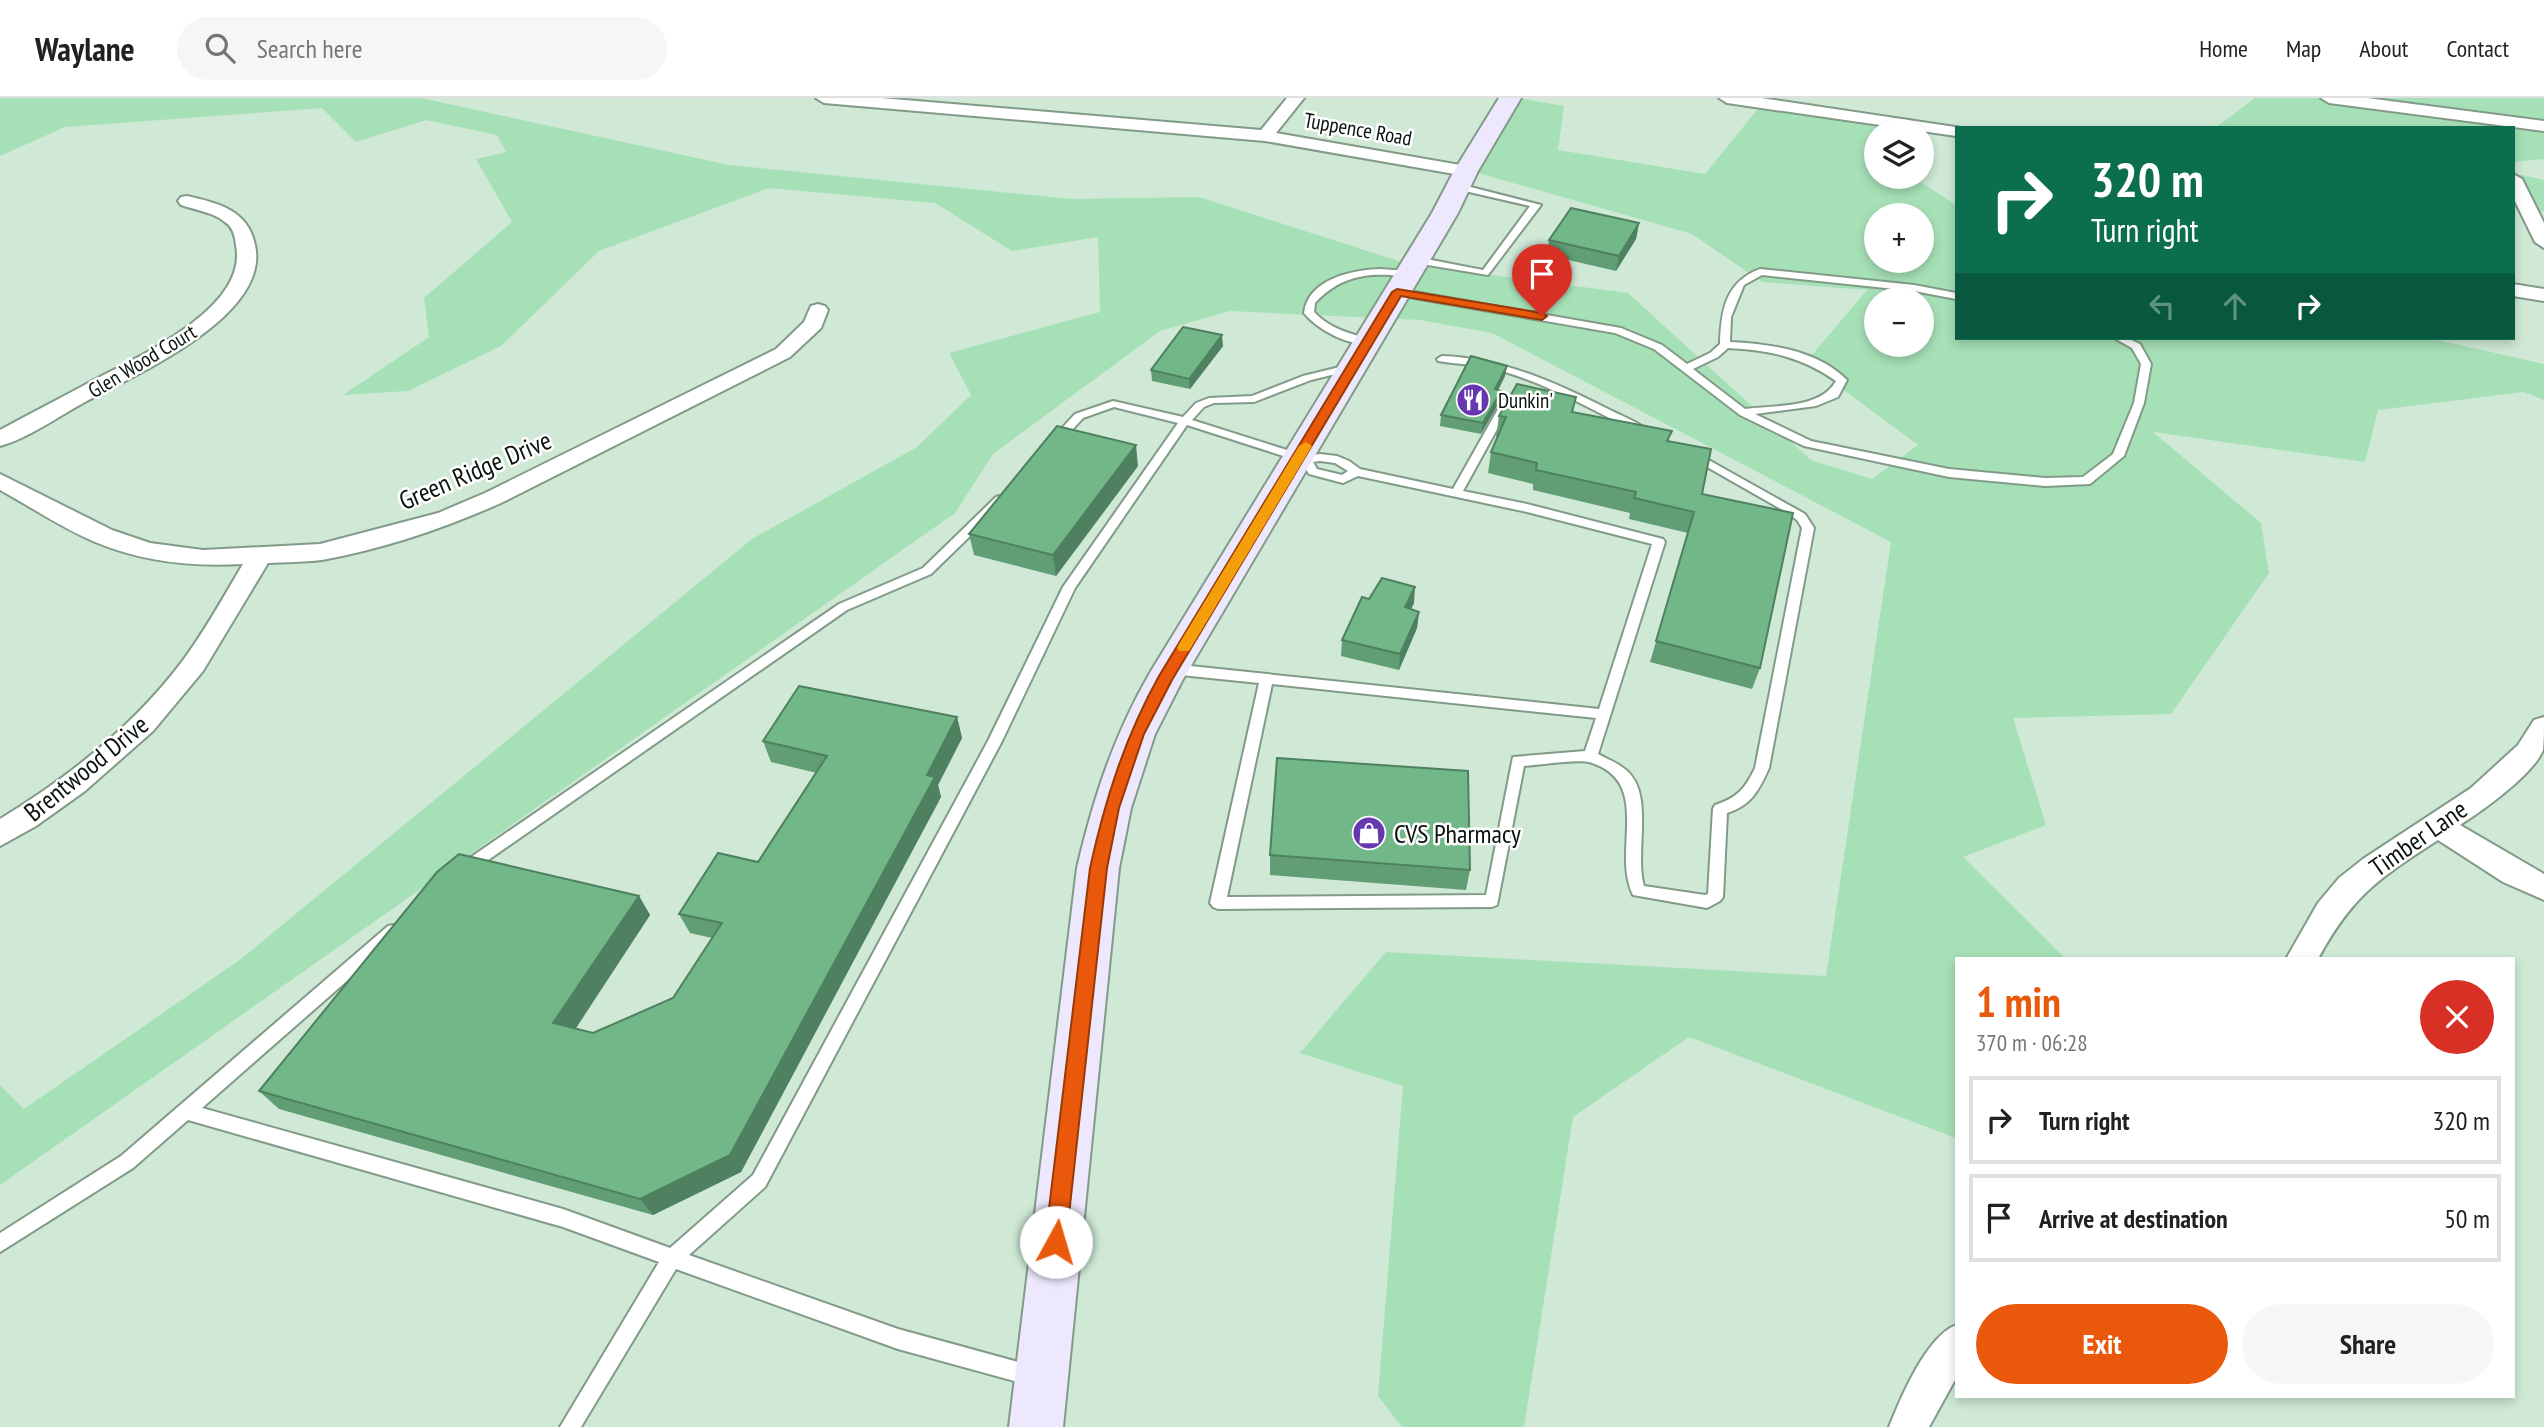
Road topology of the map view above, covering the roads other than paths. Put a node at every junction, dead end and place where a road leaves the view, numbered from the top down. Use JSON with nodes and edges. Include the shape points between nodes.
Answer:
{"nodes":[{"id":1,"x":824,"y":98,"type":"edge"},
{"id":2,"x":1296,"y":98,"type":"edge"},
{"id":3,"x":1510,"y":98,"type":"edge"},
{"id":4,"x":1727,"y":98,"type":"edge"},
{"id":5,"x":2329,"y":98,"type":"edge"},
{"id":6,"x":956,"y":104,"type":"edge"},
{"id":7,"x":2485,"y":123,"type":"edge"},
{"id":8,"x":2544,"y":126,"type":"edge"},
{"id":9,"x":1955,"y":131,"type":"edge"},
{"id":10,"x":1265,"y":136,"type":"junction"},
{"id":11,"x":1462,"y":179,"type":"junction"},
{"id":12,"x":2515,"y":183,"type":"edge"},
{"id":13,"x":187,"y":201,"type":"dead end"},
{"id":14,"x":2544,"y":242,"type":"edge"},
{"id":15,"x":1407,"y":275,"type":"junction"},
{"id":16,"x":2515,"y":290,"type":"edge"},
{"id":17,"x":2544,"y":295,"type":"edge"},
{"id":18,"x":1955,"y":296,"type":"edge"},
{"id":19,"x":818,"y":310,"type":"dead end"},
{"id":20,"x":2123,"y":340,"type":"edge"},
{"id":21,"x":1367,"y":342,"type":"junction"},
{"id":22,"x":1725,"y":345,"type":"junction"},
{"id":23,"x":1442,"y":359,"type":"dead end"},
{"id":24,"x":1353,"y":367,"type":"junction"},
{"id":25,"x":1685,"y":369,"type":"junction"},
{"id":26,"x":1522,"y":376,"type":"junction"},
{"id":27,"x":1744,"y":413,"type":"junction"},
{"id":28,"x":1185,"y":421,"type":"junction"},
{"id":29,"x":1653,"y":435,"type":"edge"},
{"id":30,"x":0,"y":439,"type":"edge"},
{"id":31,"x":1676,"y":447,"type":"edge"},
{"id":32,"x":1045,"y":452,"type":"edge"},
{"id":33,"x":1303,"y":459,"type":"junction"},
{"id":34,"x":0,"y":481,"type":"edge"},
{"id":35,"x":1011,"y":489,"type":"edge"},
{"id":36,"x":1458,"y":492,"type":"junction"},
{"id":37,"x":260,"y":556,"type":"junction"},
{"id":38,"x":1171,"y":669,"type":"junction"},
{"id":39,"x":1267,"y":679,"type":"junction"},
{"id":40,"x":1604,"y":714,"type":"junction"},
{"id":41,"x":2544,"y":727,"type":"edge"},
{"id":42,"x":1590,"y":756,"type":"junction"},
{"id":43,"x":2439,"y":826,"type":"junction"},
{"id":44,"x":0,"y":834,"type":"edge"},
{"id":45,"x":452,"y":879,"type":"edge"},
{"id":46,"x":2544,"y":888,"type":"edge"},
{"id":47,"x":401,"y":924,"type":"edge"},
{"id":48,"x":2303,"y":957,"type":"edge"},
{"id":49,"x":185,"y":1111,"type":"junction"},
{"id":50,"x":0,"y":1243,"type":"edge"},
{"id":51,"x":672,"y":1258,"type":"junction"},
{"id":52,"x":1955,"y":1346,"type":"edge"},
{"id":53,"x":1039,"y":1403,"type":"edge"},
{"id":54,"x":570,"y":1427,"type":"edge"},
{"id":55,"x":1909,"y":1427,"type":"edge"}],
"edges":[{"from":1,"to":6,"type":"street","name":"Tuppence Road"},
{"from":2,"to":10,"type":"street"},
{"from":3,"to":11,"type":"street"},
{"from":4,"to":9,"type":"street"},
{"from":5,"to":7,"type":"street"},
{"from":6,"to":10,"type":"street","name":"Tuppence Road"},
{"from":7,"to":8,"type":"street"},
{"from":10,"to":11,"type":"street","name":"Tuppence Road"},
{"from":11,"to":15,"type":"street"},
{"from":11,"to":15,"type":"lane","via":[[1536,205],[1485,273]]},
{"from":12,"to":14,"type":"street"},
{"from":13,"to":30,"type":"street","name":"Glen Wood Court","via":[[234,219],[244,236],[245,271],[227,300],[189,335],[157,356]]},
{"from":15,"to":21,"type":"street"},
{"from":15,"to":21,"type":"lane","via":[[1347,274],[1330,282],[1310,303],[1309,313],[1324,327]]},
{"from":15,"to":25,"type":"lane","via":[[1617,330],[1658,347]]},
{"from":16,"to":17,"type":"street"},
{"from":18,"to":22,"type":"lane","via":[[1760,272],[1740,283],[1726,317]]},
{"from":19,"to":37,"type":"street","name":"Green Ridge Drive","via":[[814,324],[803,335],[761,366],[493,498],[446,518],[348,546]]},
{"from":20,"to":27,"type":"lane","via":[[2136,346],[2146,364],[2139,403],[2118,456],[2087,481],[1949,473],[1808,444]]},
{"from":21,"to":24,"type":"street"},
{"from":22,"to":25,"type":"lane"},
{"from":22,"to":27,"type":"lane","via":[[1773,347],[1827,368],[1842,380],[1834,395],[1812,404]]},
{"from":23,"to":26,"type":"lane","via":[[1490,363]]},
{"from":24,"to":28,"type":"lane","via":[[1254,398],[1213,400],[1200,405]]},
{"from":24,"to":33,"type":"street"},
{"from":25,"to":27,"type":"lane"},
{"from":26,"to":29,"type":"lane"},
{"from":26,"to":36,"type":"lane"},
{"from":28,"to":32,"type":"lane","via":[[1113,404],[1079,416]]},
{"from":28,"to":33,"type":"lane"},
{"from":28,"to":51,"type":"lane","via":[[1069,587],[995,741],[759,1181]]},
{"from":31,"to":42,"type":"lane","via":[[1790,509],[1808,528],[1762,768],[1748,798],[1720,809],[1715,897],[1707,902],[1638,891],[1631,867],[1631,785]]},
{"from":33,"to":36,"type":"lane","via":[[1313,471],[1343,479],[1356,472]]},
{"from":33,"to":38,"type":"street"},
{"from":34,"to":37,"type":"street","name":"Green Ridge Drive","via":[[121,543],[148,551],[203,558]]},
{"from":35,"to":45,"type":"lane","via":[[927,572],[843,607]]},
{"from":36,"to":40,"type":"lane","via":[[1658,542]]},
{"from":37,"to":44,"type":"street","name":"Brentwood Drive","via":[[206,647],[140,727],[60,795]]},
{"from":38,"to":39,"type":"lane"},
{"from":38,"to":53,"type":"street","via":[[1136,734],[1111,808],[1098,868]]},
{"from":39,"to":40,"type":"lane"},
{"from":39,"to":42,"type":"lane","via":[[1218,903],[1492,901],[1518,761]]},
{"from":40,"to":42,"type":"lane"},
{"from":41,"to":43,"type":"street","name":"Timber Lane","via":[[2519,763]]},
{"from":43,"to":46,"type":"street"},
{"from":43,"to":48,"type":"street","name":"Timber Lane","via":[[2384,859],[2348,889]]},
{"from":47,"to":49,"type":"lane"},
{"from":49,"to":50,"type":"lane","via":[[127,1162]]},
{"from":49,"to":51,"type":"lane","via":[[563,1218]]},
{"from":51,"to":53,"type":"lane","via":[[898,1339]]},
{"from":51,"to":54,"type":"lane"},
{"from":52,"to":55,"type":"street"}]}
